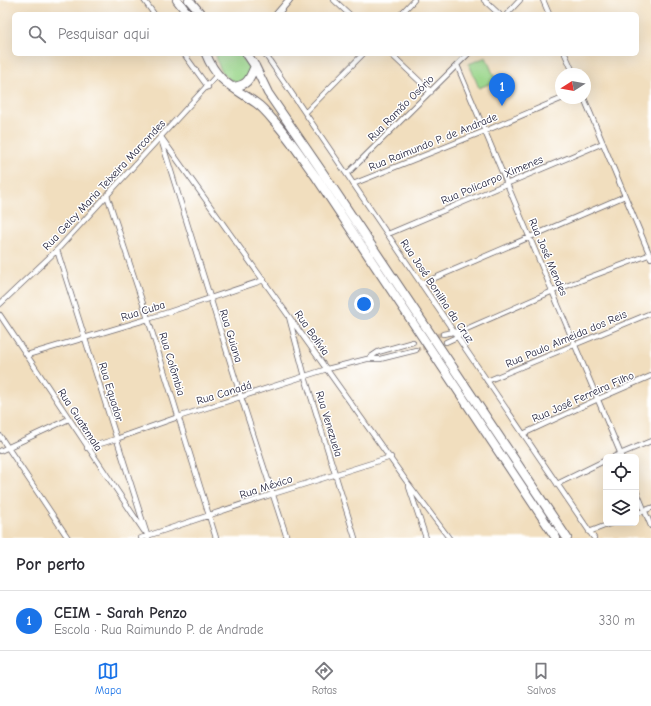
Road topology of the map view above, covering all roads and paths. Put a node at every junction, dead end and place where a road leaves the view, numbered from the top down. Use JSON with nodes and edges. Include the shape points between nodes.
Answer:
{"nodes":[{"id":1,"x":144,"y":0,"type":"edge"},
{"id":2,"x":177,"y":0,"type":"edge"},
{"id":3,"x":189,"y":0,"type":"edge"},
{"id":4,"x":289,"y":0,"type":"edge"},
{"id":5,"x":334,"y":0,"type":"edge"},
{"id":6,"x":414,"y":0,"type":"edge"},
{"id":7,"x":484,"y":0,"type":"edge"},
{"id":8,"x":520,"y":0,"type":"edge"},
{"id":9,"x":543,"y":0,"type":"edge"},
{"id":10,"x":153,"y":12,"type":"edge"},
{"id":11,"x":186,"y":12,"type":"edge"},
{"id":12,"x":199,"y":12,"type":"edge"},
{"id":13,"x":279,"y":12,"type":"edge"},
{"id":14,"x":347,"y":12,"type":"edge"},
{"id":15,"x":403,"y":12,"type":"edge"},
{"id":16,"x":497,"y":12,"type":"edge"},
{"id":17,"x":509,"y":12,"type":"edge"},
{"id":18,"x":548,"y":12,"type":"edge"},
{"id":19,"x":185,"y":56,"type":"edge"},
{"id":20,"x":248,"y":56,"type":"edge"},
{"id":21,"x":266,"y":56,"type":"edge"},
{"id":22,"x":361,"y":56,"type":"edge"},
{"id":23,"x":393,"y":56,"type":"edge"},
{"id":24,"x":466,"y":56,"type":"edge"},
{"id":25,"x":566,"y":56,"type":"edge"},
{"id":26,"x":209,"y":57,"type":"edge"},
{"id":27,"x":457,"y":65,"type":"junction"},
{"id":28,"x":255,"y":66,"type":"junction"},
{"id":29,"x":571,"y":68,"type":"edge"},
{"id":30,"x":218,"y":75,"type":"junction"},
{"id":31,"x":208,"y":87,"type":"junction"},
{"id":32,"x":233,"y":87,"type":"junction"},
{"id":33,"x":431,"y":92,"type":"junction"},
{"id":34,"x":555,"y":101,"type":"edge"},
{"id":35,"x":587,"y":104,"type":"edge"},
{"id":36,"x":305,"y":113,"type":"junction"},
{"id":37,"x":485,"y":131,"type":"junction"},
{"id":38,"x":161,"y":138,"type":"junction"},
{"id":39,"x":603,"y":143,"type":"junction"},
{"id":40,"x":347,"y":174,"type":"junction"},
{"id":41,"x":507,"y":183,"type":"junction"},
{"id":42,"x":353,"y":184,"type":"junction"},
{"id":43,"x":107,"y":196,"type":"junction"},
{"id":44,"x":625,"y":196,"type":"junction"},
{"id":45,"x":388,"y":234,"type":"junction"},
{"id":46,"x":530,"y":237,"type":"junction"},
{"id":47,"x":57,"y":250,"type":"junction"},
{"id":48,"x":650,"y":255,"type":"edge"},
{"id":49,"x":264,"y":280,"type":"junction"},
{"id":50,"x":421,"y":284,"type":"junction"},
{"id":51,"x":553,"y":291,"type":"junction"},
{"id":52,"x":210,"y":299,"type":"junction"},
{"id":53,"x":0,"y":304,"type":"edge"},
{"id":54,"x":651,"y":313,"type":"edge"},
{"id":55,"x":288,"y":314,"type":"junction"},
{"id":56,"x":0,"y":315,"type":"edge"},
{"id":57,"x":148,"y":319,"type":"junction"},
{"id":58,"x":464,"y":330,"type":"junction"},
{"id":59,"x":453,"y":331,"type":"junction"},
{"id":60,"x":443,"y":334,"type":"tunnel mouth"},
{"id":61,"x":457,"y":337,"type":"junction"},
{"id":62,"x":85,"y":338,"type":"junction"},
{"id":63,"x":413,"y":342,"type":"dead end"},
{"id":64,"x":446,"y":342,"type":"dead end"},
{"id":65,"x":576,"y":344,"type":"junction"},
{"id":66,"x":416,"y":350,"type":"tunnel mouth"},
{"id":67,"x":27,"y":355,"type":"junction"},
{"id":68,"x":367,"y":359,"type":"junction"},
{"id":69,"x":328,"y":370,"type":"junction"},
{"id":70,"x":651,"y":376,"type":"edge"},
{"id":71,"x":305,"y":377,"type":"junction"},
{"id":72,"x":487,"y":381,"type":"junction"},
{"id":73,"x":241,"y":397,"type":"junction"},
{"id":74,"x":598,"y":399,"type":"junction"},
{"id":75,"x":178,"y":416,"type":"junction"},
{"id":76,"x":69,"y":419,"type":"junction"},
{"id":77,"x":523,"y":434,"type":"junction"},
{"id":78,"x":0,"y":436,"type":"edge"},
{"id":79,"x":116,"y":439,"type":"junction"},
{"id":80,"x":651,"y":441,"type":"edge"},
{"id":81,"x":7,"y":448,"type":"junction"},
{"id":82,"x":87,"y":448,"type":"junction"},
{"id":83,"x":0,"y":451,"type":"edge"},
{"id":84,"x":621,"y":454,"type":"edge"},
{"id":85,"x":623,"y":454,"type":"edge"},
{"id":86,"x":391,"y":458,"type":"junction"},
{"id":87,"x":603,"y":461,"type":"edge"},
{"id":88,"x":336,"y":475,"type":"junction"},
{"id":89,"x":407,"y":482,"type":"junction"},
{"id":90,"x":557,"y":484,"type":"junction"},
{"id":91,"x":273,"y":494,"type":"junction"},
{"id":92,"x":639,"y":497,"type":"edge"},
{"id":93,"x":651,"y":508,"type":"edge"},
{"id":94,"x":645,"y":510,"type":"junction"},
{"id":95,"x":639,"y":513,"type":"edge"},
{"id":96,"x":209,"y":515,"type":"junction"},
{"id":97,"x":604,"y":526,"type":"edge"},
{"id":98,"x":651,"y":526,"type":"edge"},
{"id":99,"x":589,"y":532,"type":"junction"},
{"id":100,"x":147,"y":537,"type":"edge"},
{"id":101,"x":68,"y":538,"type":"edge"},
{"id":102,"x":141,"y":538,"type":"edge"},
{"id":103,"x":216,"y":538,"type":"edge"},
{"id":104,"x":287,"y":538,"type":"edge"},
{"id":105,"x":355,"y":538,"type":"edge"},
{"id":106,"x":426,"y":538,"type":"edge"},
{"id":107,"x":450,"y":538,"type":"edge"},
{"id":108,"x":556,"y":538,"type":"edge"},
{"id":109,"x":568,"y":538,"type":"edge"},
{"id":110,"x":594,"y":538,"type":"edge"}],
"edges":[{"from":1,"to":10,"type":"street"},
{"from":2,"to":11,"type":"highway"},
{"from":3,"to":12,"type":"highway"},
{"from":4,"to":13,"type":"street"},
{"from":5,"to":14,"type":"street"},
{"from":6,"to":15,"type":"street"},
{"from":7,"to":16,"type":"street"},
{"from":8,"to":17,"type":"street"},
{"from":9,"to":18,"type":"street"},
{"from":19,"to":31,"type":"street"},
{"from":20,"to":28,"type":"highway"},
{"from":21,"to":36,"type":"street","name":"Rua José Bonilha da Cruz"},
{"from":22,"to":36,"type":"street"},
{"from":23,"to":33,"type":"street"},
{"from":24,"to":27,"type":"street","name":"Rua Ramão Osório"},
{"from":25,"to":29,"type":"street"},
{"from":26,"to":30,"type":"highway"},
{"from":27,"to":33,"type":"street","name":"Rua Ramão Osório"},
{"from":27,"to":37,"type":"street","name":"Rua José Mendes"},
{"from":28,"to":32,"type":"highway","via":[[249,80],[242,86]]},
{"from":28,"to":109,"type":"highway","via":[[268,93]]},
{"from":30,"to":31,"type":"street","name":"Rua Gelcy Maria Teixeira Marcondes"},
{"from":30,"to":32,"type":"highway"},
{"from":31,"to":38,"type":"street","name":"Rua Gelcy Maria Teixeira Marcondes"},
{"from":32,"to":108,"type":"highway","via":[[257,104],[274,121],[316,176]]},
{"from":33,"to":40,"type":"street","name":"Rua Ramão Osório"},
{"from":34,"to":37,"type":"street","name":"Rua Raimundo P. de Andrade"},
{"from":35,"to":39,"type":"street"},
{"from":36,"to":40,"type":"street","name":"Rua José Bonilha da Cruz"},
{"from":37,"to":41,"type":"street","name":"Rua José Mendes"},
{"from":37,"to":42,"type":"street","name":"Rua Raimundo P. de Andrade"},
{"from":38,"to":43,"type":"street","name":"Rua Gelcy Maria Teixeira Marcondes"},
{"from":38,"to":49,"type":"street","name":"Rua Bolívia"},
{"from":38,"to":52,"type":"street","name":"Rua Guiana"},
{"from":39,"to":41,"type":"street","name":"Rua Policarpo Ximenes"},
{"from":39,"to":44,"type":"street"},
{"from":40,"to":42,"type":"street","name":"Rua José Bonilha da Cruz"},
{"from":41,"to":45,"type":"street","name":"Rua Policarpo Ximenes"},
{"from":41,"to":46,"type":"street","name":"Rua José Mendes"},
{"from":42,"to":45,"type":"street","name":"Rua José Bonilha da Cruz"},
{"from":43,"to":47,"type":"street","name":"Rua Gelcy Maria Teixeira Marcondes"},
{"from":43,"to":57,"type":"street","name":"Rua Colômbia"},
{"from":44,"to":46,"type":"street"},
{"from":44,"to":48,"type":"street"},
{"from":45,"to":50,"type":"street","name":"Rua José Bonilha da Cruz"},
{"from":46,"to":50,"type":"street"},
{"from":46,"to":51,"type":"street","name":"Rua José Mendes"},
{"from":47,"to":53,"type":"street","name":"Rua Gelcy Maria Teixeira Marcondes"},
{"from":47,"to":62,"type":"street","name":"Rua Equador"},
{"from":48,"to":51,"type":"street"},
{"from":49,"to":52,"type":"street","name":"Rua Cuba"},
{"from":49,"to":55,"type":"street","name":"Rua Bolívia"},
{"from":50,"to":59,"type":"street","name":"Rua José Bonilha da Cruz"},
{"from":51,"to":58,"type":"street"},
{"from":51,"to":65,"type":"street","name":"Rua José Mendes"},
{"from":52,"to":57,"type":"street","name":"Rua Cuba"},
{"from":52,"to":73,"type":"street","name":"Rua Guiana"},
{"from":54,"to":65,"type":"street","name":"Rua Paulo Almeida dos Reis"},
{"from":55,"to":69,"type":"street","name":"Rua Bolívia"},
{"from":55,"to":71,"type":"street","name":"Rua Venezuela"},
{"from":56,"to":67,"type":"street","name":"Rua Guatemala"},
{"from":57,"to":62,"type":"street","name":"Rua Cuba"},
{"from":57,"to":75,"type":"street","name":"Rua Colômbia"},
{"from":58,"to":59,"type":"street"},
{"from":58,"to":61,"type":"street"},
{"from":59,"to":60,"type":"street"},
{"from":59,"to":61,"type":"street","name":"Rua José Bonilha da Cruz"},
{"from":61,"to":64,"type":"street"},
{"from":61,"to":72,"type":"street","name":"Rua José Bonilha da Cruz"},
{"from":62,"to":67,"type":"street","name":"Rua Cuba"},
{"from":62,"to":79,"type":"street","name":"Rua Equador"},
{"from":63,"to":68,"type":"street","via":[[378,352]]},
{"from":65,"to":72,"type":"street","name":"Rua Paulo Almeida dos Reis"},
{"from":65,"to":74,"type":"street","name":"Rua José Mendes"},
{"from":66,"to":68,"type":"street","via":[[380,359]]},
{"from":67,"to":76,"type":"street","name":"Rua Guatemala"},
{"from":68,"to":69,"type":"street","name":"Rua Canadá"},
{"from":69,"to":71,"type":"street","name":"Rua Canadá"},
{"from":69,"to":86,"type":"street","name":"Rua Bolívia"},
{"from":70,"to":74,"type":"street","name":"Rua José Ferreira Filho"},
{"from":71,"to":73,"type":"street","name":"Rua Canadá"},
{"from":71,"to":88,"type":"street","name":"Rua Venezuela"},
{"from":72,"to":77,"type":"street","name":"Rua José Bonilha da Cruz"},
{"from":73,"to":75,"type":"street","name":"Rua Canadá"},
{"from":73,"to":91,"type":"street","name":"Rua Guiana"},
{"from":74,"to":77,"type":"street","name":"Rua José Ferreira Filho"},
{"from":74,"to":84,"type":"street","name":"Rua José Mendes"},
{"from":75,"to":79,"type":"street","name":"Rua Canadá"},
{"from":75,"to":96,"type":"street","name":"Rua Colômbia"},
{"from":76,"to":81,"type":"street"},
{"from":76,"to":82,"type":"street","name":"Rua Guatemala"},
{"from":77,"to":90,"type":"street","name":"Rua José Bonilha da Cruz"},
{"from":78,"to":81,"type":"street"},
{"from":79,"to":82,"type":"street","name":"Rua Canadá"},
{"from":79,"to":100,"type":"street","name":"Rua Equador"},
{"from":80,"to":85,"type":"street"},
{"from":81,"to":83,"type":"street"},
{"from":81,"to":101,"type":"street"},
{"from":82,"to":100,"type":"street","name":"Rua Guatemala"},
{"from":86,"to":88,"type":"street","name":"Rua México"},
{"from":86,"to":89,"type":"street","name":"Rua Bolívia"},
{"from":87,"to":90,"type":"street"},
{"from":88,"to":91,"type":"street","name":"Rua México"},
{"from":88,"to":105,"type":"street","name":"Rua Venezuela"},
{"from":89,"to":106,"type":"street"},
{"from":89,"to":107,"type":"street","name":"Rua Bolívia"},
{"from":90,"to":99,"type":"street","name":"Rua José Bonilha da Cruz"},
{"from":91,"to":96,"type":"street","name":"Rua México"},
{"from":91,"to":104,"type":"street","name":"Rua Guiana"},
{"from":92,"to":94,"type":"street"},
{"from":93,"to":94,"type":"street"},
{"from":94,"to":95,"type":"street"},
{"from":94,"to":98,"type":"street"},
{"from":96,"to":100,"type":"street","name":"Rua México"},
{"from":96,"to":103,"type":"street","name":"Rua Colômbia"},
{"from":97,"to":99,"type":"street"},
{"from":99,"to":110,"type":"street","name":"Rua José Bonilha da Cruz"},
{"from":100,"to":102,"type":"street","name":"Rua México"}]}
